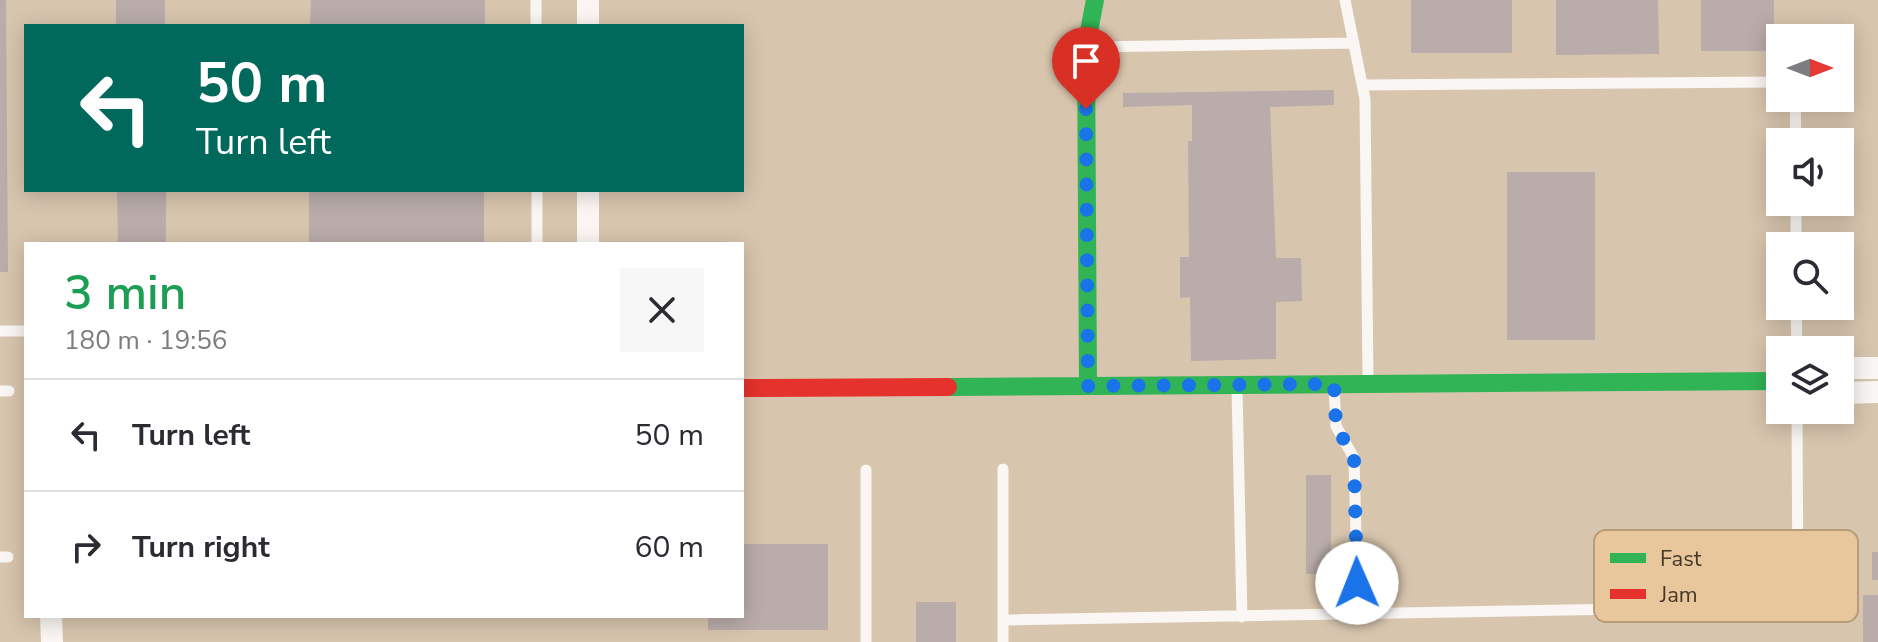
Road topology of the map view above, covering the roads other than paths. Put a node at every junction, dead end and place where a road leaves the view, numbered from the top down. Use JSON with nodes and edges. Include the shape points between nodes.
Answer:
{"nodes":[{"id":1,"x":536,"y":0,"type":"edge"},
{"id":2,"x":588,"y":0,"type":"edge"},
{"id":3,"x":1095,"y":0,"type":"edge"},
{"id":4,"x":1345,"y":0,"type":"edge"},
{"id":5,"x":536,"y":24,"type":"edge"},
{"id":6,"x":588,"y":24,"type":"edge"},
{"id":7,"x":1354,"y":43,"type":"junction"},
{"id":8,"x":1086,"y":47,"type":"junction"},
{"id":9,"x":1766,"y":82,"type":"edge"},
{"id":10,"x":1363,"y":85,"type":"junction"},
{"id":11,"x":537,"y":192,"type":"edge"},
{"id":12,"x":588,"y":192,"type":"edge"},
{"id":13,"x":537,"y":242,"type":"edge"},
{"id":14,"x":588,"y":242,"type":"edge"},
{"id":15,"x":0,"y":331,"type":"edge"},
{"id":16,"x":24,"y":331,"type":"edge"},
{"id":17,"x":1854,"y":368,"type":"edge"},
{"id":18,"x":1878,"y":368,"type":"edge"},
{"id":19,"x":1766,"y":381,"type":"edge"},
{"id":20,"x":1334,"y":384,"type":"junction"},
{"id":21,"x":1368,"y":384,"type":"junction"},
{"id":22,"x":1237,"y":385,"type":"junction"},
{"id":23,"x":1088,"y":386,"type":"junction"},
{"id":24,"x":744,"y":388,"type":"edge"},
{"id":25,"x":1878,"y":392,"type":"edge"},
{"id":26,"x":1854,"y":393,"type":"edge"},
{"id":27,"x":1797,"y":424,"type":"edge"},
{"id":28,"x":1003,"y":469,"type":"dead end"},
{"id":29,"x":866,"y":470,"type":"dead end"},
{"id":30,"x":1798,"y":530,"type":"edge"},
{"id":31,"x":1594,"y":610,"type":"edge"},
{"id":32,"x":1358,"y":614,"type":"junction"},
{"id":33,"x":1242,"y":617,"type":"junction"},
{"id":34,"x":51,"y":618,"type":"edge"},
{"id":35,"x":1003,"y":620,"type":"junction"},
{"id":36,"x":52,"y":642,"type":"edge"},
{"id":37,"x":866,"y":642,"type":"edge"},
{"id":38,"x":1003,"y":642,"type":"edge"}],
"edges":[{"from":1,"to":5,"type":"lane"},
{"from":2,"to":6,"type":"street"},
{"from":3,"to":8,"type":"street"},
{"from":4,"to":7,"type":"lane"},
{"from":7,"to":8,"type":"lane"},
{"from":7,"to":10,"type":"lane"},
{"from":8,"to":23,"type":"street"},
{"from":9,"to":10,"type":"lane"},
{"from":10,"to":21,"type":"lane"},
{"from":11,"to":13,"type":"lane"},
{"from":12,"to":14,"type":"street"},
{"from":15,"to":16,"type":"lane"},
{"from":17,"to":18,"type":"street"},
{"from":19,"to":21,"type":"street"},
{"from":20,"to":21,"type":"street"},
{"from":20,"to":22,"type":"street"},
{"from":20,"to":32,"type":"lane","via":[[1336,426],[1354,458]]},
{"from":22,"to":23,"type":"street"},
{"from":22,"to":33,"type":"lane"},
{"from":23,"to":24,"type":"street"},
{"from":25,"to":26,"type":"street"},
{"from":27,"to":30,"type":"lane"},
{"from":28,"to":35,"type":"lane"},
{"from":29,"to":37,"type":"lane"},
{"from":31,"to":32,"type":"lane"},
{"from":32,"to":33,"type":"lane"},
{"from":33,"to":35,"type":"lane"},
{"from":34,"to":36,"type":"street"},
{"from":35,"to":38,"type":"lane"}]}
